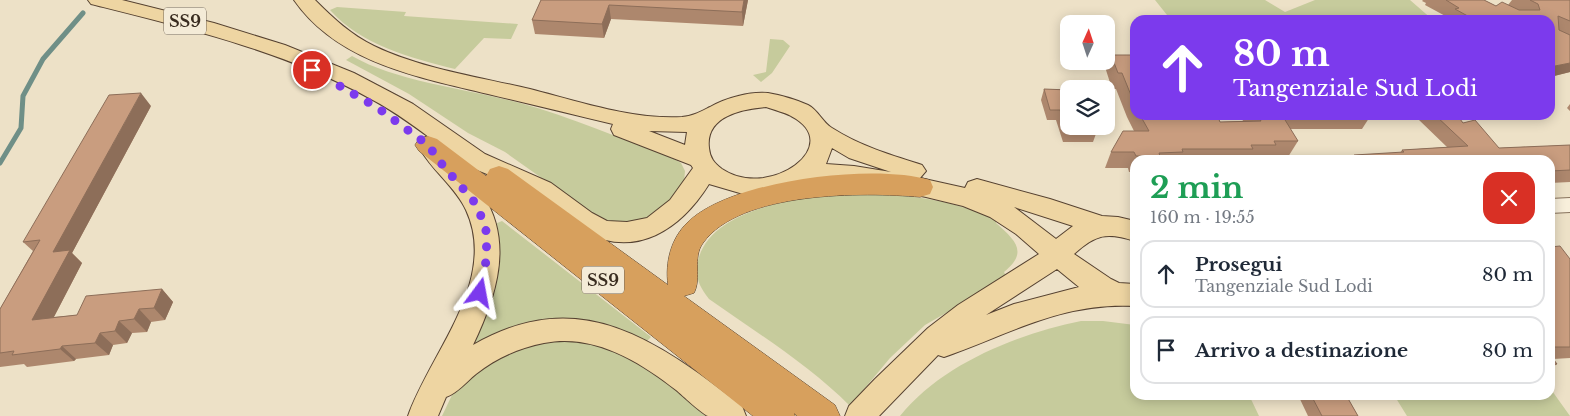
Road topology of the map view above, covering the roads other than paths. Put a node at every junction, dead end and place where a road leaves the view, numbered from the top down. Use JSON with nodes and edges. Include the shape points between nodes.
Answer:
{"nodes":[{"id":1,"x":98,"y":0,"type":"edge"},
{"id":2,"x":304,"y":0,"type":"edge"},
{"id":3,"x":270,"y":48,"type":"junction"},
{"id":4,"x":557,"y":104,"type":"junction"},
{"id":5,"x":706,"y":120,"type":"junction"},
{"id":6,"x":821,"y":132,"type":"junction"},
{"id":7,"x":428,"y":145,"type":"junction"},
{"id":8,"x":476,"y":160,"type":"junction"},
{"id":9,"x":702,"y":164,"type":"junction"},
{"id":10,"x":802,"y":175,"type":"junction"},
{"id":11,"x":750,"y":187,"type":"junction"},
{"id":12,"x":920,"y":187,"type":"junction"},
{"id":13,"x":1570,"y":205,"type":"edge"},
{"id":14,"x":1555,"y":206,"type":"edge"},
{"id":15,"x":1130,"y":230,"type":"edge"},
{"id":16,"x":1091,"y":231,"type":"junction"},
{"id":17,"x":1035,"y":236,"type":"junction"},
{"id":18,"x":1057,"y":256,"type":"junction"},
{"id":19,"x":1034,"y":272,"type":"junction"},
{"id":20,"x":1083,"y":274,"type":"junction"},
{"id":21,"x":683,"y":285,"type":"junction"},
{"id":22,"x":1125,"y":294,"type":"edge"},
{"id":23,"x":760,"y":369,"type":"junction"},
{"id":24,"x":891,"y":381,"type":"junction"},
{"id":25,"x":424,"y":413,"type":"edge"},
{"id":26,"x":731,"y":416,"type":"edge"},
{"id":27,"x":778,"y":416,"type":"edge"},
{"id":28,"x":823,"y":416,"type":"edge"},
{"id":29,"x":860,"y":416,"type":"edge"}],
"edges":[{"from":1,"to":3,"type":"main road","number":"SS9","via":[[188,22]]},
{"from":2,"to":4,"type":"main road","via":[[329,26],[367,51],[415,69]]},
{"from":3,"to":7,"type":"main road","number":"SS9","via":[[355,94]]},
{"from":3,"to":8,"type":"main road","number":"SS9","via":[[342,75],[378,93],[418,117]]},
{"from":4,"to":5,"type":"main road","via":[[653,124],[682,125]]},
{"from":4,"to":9,"type":"main road"},
{"from":5,"to":6,"type":"main road","via":[[729,105],[767,100],[800,109],[812,118]]},
{"from":5,"to":9,"type":"main road","via":[[698,132],[696,146]]},
{"from":6,"to":10,"type":"main road","via":[[823,144],[820,155]]},
{"from":6,"to":16,"type":"main road","via":[[882,162],[1050,208]]},
{"from":7,"to":25,"type":"main road","via":[[479,210],[485,224],[487,256],[485,274],[473,310]]},
{"from":7,"to":27,"type":"highway","number":"SS9"},
{"from":8,"to":9,"type":"main road","via":[[541,189],[593,225],[624,232],[668,218],[686,200]]},
{"from":8,"to":23,"type":"highway","number":"SS9"},
{"from":9,"to":11,"type":"main road","via":[[718,178]]},
{"from":10,"to":11,"type":"main road","via":[[787,183]]},
{"from":10,"to":12,"type":"main road","via":[[839,172]]},
{"from":11,"to":21,"type":"highway","via":[[730,195],[697,216],[683,234],[675,263]]},
{"from":12,"to":17,"type":"main road","via":[[989,206],[1011,217]]},
{"from":12,"to":21,"type":"highway","via":[[877,184],[815,187],[751,202],[720,214],[700,228],[687,246],[680,274]]},
{"from":13,"to":14,"type":"street"},
{"from":15,"to":16,"type":"main road","via":[[1118,226]]},
{"from":16,"to":18,"type":"main road"},
{"from":16,"to":20,"type":"main road","via":[[1074,245],[1074,256]]},
{"from":17,"to":18,"type":"main road"},
{"from":17,"to":19,"type":"main road","via":[[1040,258]]},
{"from":18,"to":19,"type":"main road"},
{"from":18,"to":20,"type":"main road"},
{"from":19,"to":24,"type":"main road","via":[[969,312]]},
{"from":20,"to":22,"type":"main road","via":[[1101,288]]},
{"from":21,"to":23,"type":"highway","via":[[687,292],[731,327]]},
{"from":22,"to":24,"type":"main road","via":[[1073,298],[1014,316],[941,346]]},
{"from":23,"to":28,"type":"highway","number":"SS9"},
{"from":24,"to":29,"type":"main road"},
{"from":25,"to":26,"type":"main road","via":[[451,377],[503,342],[531,333],[570,329],[605,334],[626,342],[664,365]]}]}
